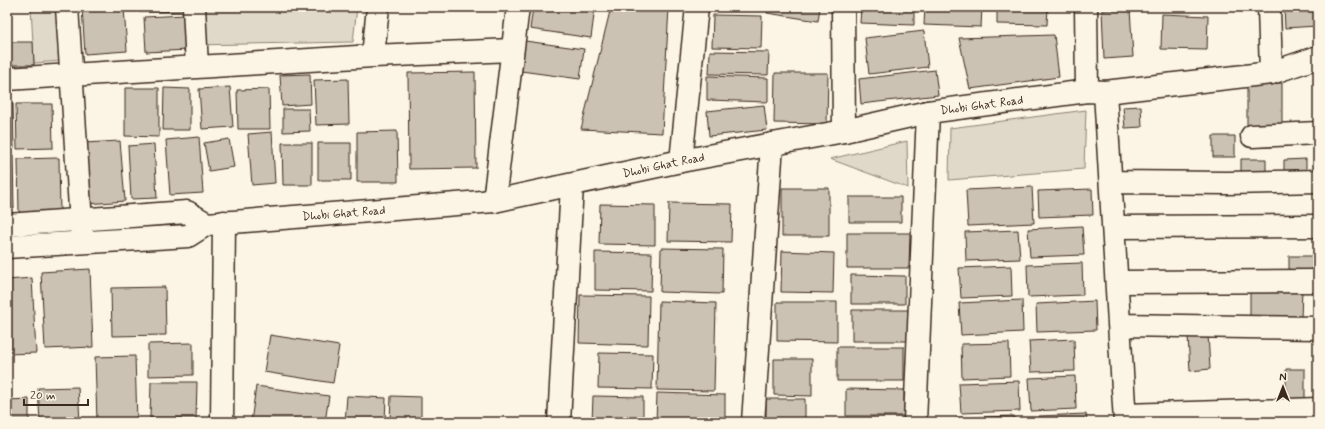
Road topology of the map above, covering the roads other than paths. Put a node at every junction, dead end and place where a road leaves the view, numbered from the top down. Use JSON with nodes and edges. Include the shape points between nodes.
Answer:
{"nodes":[{"id":1,"x":67,"y":7,"type":"edge"},
{"id":2,"x":194,"y":7,"type":"edge"},
{"id":3,"x":378,"y":7,"type":"edge"},
{"id":4,"x":518,"y":7,"type":"edge"},
{"id":5,"x":697,"y":7,"type":"edge"},
{"id":6,"x":843,"y":7,"type":"edge"},
{"id":7,"x":1086,"y":7,"type":"edge"},
{"id":8,"x":1269,"y":7,"type":"edge"},
{"id":9,"x":512,"y":50,"type":"junction"},
{"id":10,"x":373,"y":56,"type":"junction"},
{"id":11,"x":1318,"y":57,"type":"edge"},
{"id":12,"x":197,"y":67,"type":"junction"},
{"id":13,"x":1271,"y":73,"type":"junction"},
{"id":14,"x":71,"y":75,"type":"junction"},
{"id":15,"x":7,"y":79,"type":"edge"},
{"id":16,"x":1096,"y":91,"type":"junction"},
{"id":17,"x":928,"y":112,"type":"junction"},
{"id":18,"x":844,"y":131,"type":"junction"},
{"id":19,"x":1318,"y":133,"type":"edge"},
{"id":20,"x":1252,"y":136,"type":"dead end"},
{"id":21,"x":772,"y":144,"type":"junction"},
{"id":22,"x":681,"y":161,"type":"junction"},
{"id":23,"x":1318,"y":181,"type":"edge"},
{"id":24,"x":1111,"y":182,"type":"junction"},
{"id":25,"x":572,"y":185,"type":"junction"},
{"id":26,"x":494,"y":201,"type":"junction"},
{"id":27,"x":81,"y":220,"type":"junction"},
{"id":28,"x":215,"y":223,"type":"junction"},
{"id":29,"x":7,"y":225,"type":"edge"},
{"id":30,"x":1318,"y":226,"type":"edge"},
{"id":31,"x":1113,"y":227,"type":"junction"},
{"id":32,"x":83,"y":242,"type":"junction"},
{"id":33,"x":7,"y":247,"type":"edge"},
{"id":34,"x":1318,"y":281,"type":"edge"},
{"id":35,"x":1117,"y":282,"type":"junction"},
{"id":36,"x":1120,"y":325,"type":"junction"},
{"id":37,"x":1318,"y":328,"type":"edge"},
{"id":38,"x":1318,"y":409,"type":"edge"},
{"id":39,"x":1125,"y":419,"type":"edge"},
{"id":40,"x":222,"y":422,"type":"edge"},
{"id":41,"x":559,"y":422,"type":"edge"},
{"id":42,"x":753,"y":422,"type":"edge"},
{"id":43,"x":916,"y":422,"type":"edge"}],
"edges":[{"from":1,"to":14,"type":"street"},
{"from":2,"to":12,"type":"street"},
{"from":3,"to":10,"type":"street"},
{"from":4,"to":9,"type":"street"},
{"from":5,"to":22,"type":"street"},
{"from":6,"to":18,"type":"street"},
{"from":7,"to":16,"type":"street"},
{"from":8,"to":13,"type":"street"},
{"from":9,"to":10,"type":"street"},
{"from":9,"to":26,"type":"street"},
{"from":10,"to":12,"type":"street"},
{"from":11,"to":13,"type":"street","name":"Dhobi Ghat Road"},
{"from":12,"to":14,"type":"street"},
{"from":13,"to":16,"type":"street","name":"Dhobi Ghat Road"},
{"from":14,"to":15,"type":"street"},
{"from":14,"to":27,"type":"street"},
{"from":16,"to":17,"type":"street","name":"Dhobi Ghat Road"},
{"from":16,"to":24,"type":"street"},
{"from":17,"to":18,"type":"street","name":"Dhobi Ghat Road"},
{"from":17,"to":43,"type":"street"},
{"from":18,"to":21,"type":"street","name":"Dhobi Ghat Road"},
{"from":19,"to":20,"type":"street"},
{"from":21,"to":22,"type":"street","name":"Dhobi Ghat Road"},
{"from":21,"to":42,"type":"street"},
{"from":22,"to":25,"type":"street","name":"Dhobi Ghat Road"},
{"from":23,"to":24,"type":"street"},
{"from":24,"to":31,"type":"street"},
{"from":25,"to":26,"type":"street","name":"Dhobi Ghat Road"},
{"from":25,"to":41,"type":"street"},
{"from":26,"to":28,"type":"street","name":"Dhobi Ghat Road"},
{"from":27,"to":28,"type":"street","via":[[187,212]]},
{"from":27,"to":29,"type":"street"},
{"from":27,"to":32,"type":"street"},
{"from":28,"to":32,"type":"street","via":[[188,236]]},
{"from":28,"to":40,"type":"street"},
{"from":30,"to":31,"type":"street"},
{"from":31,"to":35,"type":"street"},
{"from":32,"to":33,"type":"street"},
{"from":34,"to":35,"type":"street"},
{"from":35,"to":36,"type":"street"},
{"from":36,"to":37,"type":"street"},
{"from":36,"to":39,"type":"street"},
{"from":38,"to":39,"type":"street"}]}
